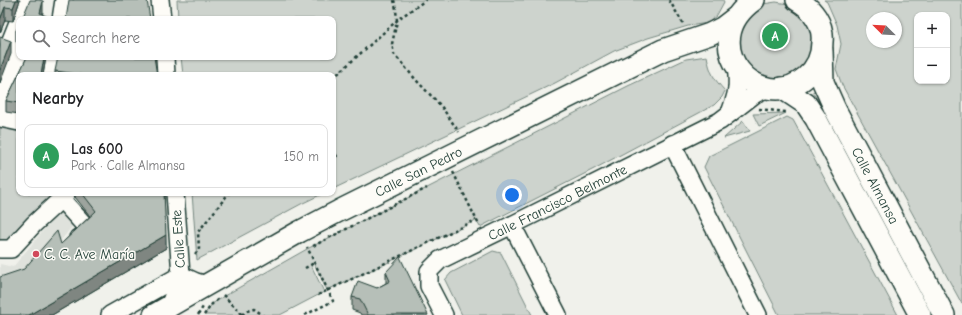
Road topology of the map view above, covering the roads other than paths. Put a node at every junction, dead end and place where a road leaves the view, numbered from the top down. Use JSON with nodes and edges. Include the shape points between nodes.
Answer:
{"nodes":[{"id":1,"x":27,"y":0,"type":"edge"},
{"id":2,"x":64,"y":0,"type":"edge"},
{"id":3,"x":160,"y":0,"type":"edge"},
{"id":4,"x":754,"y":0,"type":"edge"},
{"id":5,"x":797,"y":0,"type":"edge"},
{"id":6,"x":736,"y":12,"type":"edge"},
{"id":7,"x":21,"y":16,"type":"edge"},
{"id":8,"x":61,"y":16,"type":"edge"},
{"id":9,"x":162,"y":16,"type":"edge"},
{"id":10,"x":16,"y":28,"type":"edge"},
{"id":11,"x":690,"y":40,"type":"junction"},
{"id":12,"x":16,"y":48,"type":"edge"},
{"id":13,"x":822,"y":51,"type":"junction"},
{"id":14,"x":18,"y":60,"type":"edge"},
{"id":15,"x":54,"y":60,"type":"edge"},
{"id":16,"x":165,"y":60,"type":"edge"},
{"id":17,"x":734,"y":62,"type":"junction"},
{"id":18,"x":52,"y":72,"type":"edge"},
{"id":19,"x":166,"y":72,"type":"edge"},
{"id":20,"x":775,"y":88,"type":"junction"},
{"id":21,"x":0,"y":107,"type":"edge"},
{"id":22,"x":730,"y":113,"type":"junction"},
{"id":23,"x":16,"y":120,"type":"edge"},
{"id":24,"x":672,"y":144,"type":"junction"},
{"id":25,"x":63,"y":196,"type":"edge"},
{"id":26,"x":175,"y":196,"type":"edge"},
{"id":27,"x":512,"y":225,"type":"junction"},
{"id":28,"x":65,"y":245,"type":"edge"},
{"id":29,"x":0,"y":249,"type":"edge"},
{"id":30,"x":181,"y":275,"type":"junction"},
{"id":31,"x":216,"y":290,"type":"junction"},
{"id":32,"x":163,"y":313,"type":"edge"},
{"id":33,"x":110,"y":315,"type":"edge"},
{"id":34,"x":444,"y":315,"type":"edge"},
{"id":35,"x":558,"y":315,"type":"edge"},
{"id":36,"x":758,"y":315,"type":"edge"},
{"id":37,"x":920,"y":315,"type":"edge"},
{"id":38,"x":944,"y":315,"type":"edge"}],
"edges":[{"from":1,"to":7,"type":"street"},
{"from":2,"to":8,"type":"street"},
{"from":3,"to":9,"type":"street"},
{"from":4,"to":6,"type":"main road","name":"Calle San Pedro"},
{"from":5,"to":13,"type":"main road","name":"Calle Almansa","via":[[814,13],[820,25],[823,37]]},
{"from":6,"to":11,"type":"main road","name":"Calle San Pedro","via":[[722,28]]},
{"from":6,"to":17,"type":"main road","via":[[729,43]]},
{"from":10,"to":12,"type":"street","via":[[9,45]]},
{"from":11,"to":17,"type":"main road","name":"Calle Almansa","via":[[717,45]]},
{"from":11,"to":31,"type":"main road","name":"Calle San Pedro","via":[[662,50],[298,232]]},
{"from":13,"to":20,"type":"main road","via":[[811,73],[802,81]]},
{"from":13,"to":38,"type":"main road","name":"Calle Almansa","via":[[823,82],[835,109]]},
{"from":14,"to":21,"type":"street"},
{"from":15,"to":18,"type":"street"},
{"from":16,"to":19,"type":"street"},
{"from":17,"to":20,"type":"main road","name":"Calle Almansa","via":[[753,83]]},
{"from":17,"to":22,"type":"street","via":[[738,81]]},
{"from":20,"to":22,"type":"street","name":"Calle Francisco Belmonte","via":[[755,94]]},
{"from":20,"to":37,"type":"main road","name":"Calle Almansa","via":[[806,104]]},
{"from":21,"to":23,"type":"street"},
{"from":22,"to":24,"type":"street","name":"Calle Francisco Belmonte"},
{"from":24,"to":27,"type":"street","name":"Calle Francisco Belmonte"},
{"from":24,"to":36,"type":"street"},
{"from":25,"to":28,"type":"street","via":[[89,230]]},
{"from":25,"to":29,"type":"street","via":[[10,249]]},
{"from":26,"to":30,"type":"street","name":"Calle Este"},
{"from":27,"to":34,"type":"street","name":"Calle Francisco Belmonte","via":[[440,260],[429,271],[429,286]]},
{"from":27,"to":35,"type":"street"},
{"from":30,"to":31,"type":"street"},
{"from":30,"to":32,"type":"street","name":"Calle Este"},
{"from":30,"to":33,"type":"street"},
{"from":31,"to":32,"type":"main road","name":"Calle San Pedro"}]}
